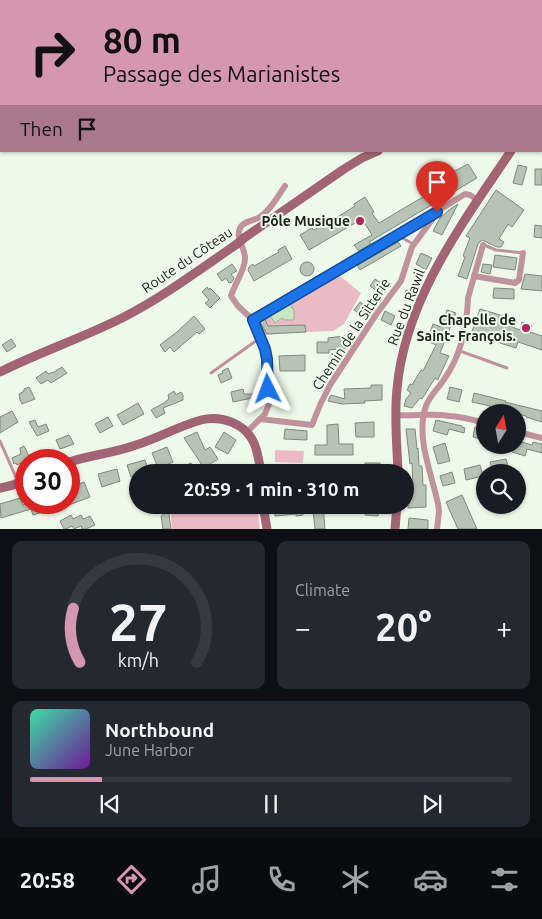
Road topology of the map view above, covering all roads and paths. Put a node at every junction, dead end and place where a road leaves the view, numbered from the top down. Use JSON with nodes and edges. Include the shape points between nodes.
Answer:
{"nodes":[{"id":1,"x":376,"y":152,"type":"edge"},
{"id":2,"x":506,"y":152,"type":"edge"},
{"id":3,"x":510,"y":152,"type":"edge"},
{"id":4,"x":498,"y":169,"type":"junction"},
{"id":5,"x":285,"y":186,"type":"dead end"},
{"id":6,"x":478,"y":200,"type":"junction"},
{"id":7,"x":437,"y":212,"type":"junction"},
{"id":8,"x":398,"y":236,"type":"junction"},
{"id":9,"x":414,"y":244,"type":"junction"},
{"id":10,"x":483,"y":245,"type":"joint"},
{"id":11,"x":523,"y":252,"type":"joint"},
{"id":12,"x":474,"y":276,"type":"junction"},
{"id":13,"x":253,"y":320,"type":"junction"},
{"id":14,"x":260,"y":338,"type":"junction"},
{"id":15,"x":459,"y":351,"type":"junction"},
{"id":16,"x":507,"y":368,"type":"dead end"},
{"id":17,"x":0,"y":372,"type":"edge"},
{"id":18,"x":211,"y":373,"type":"dead end"},
{"id":19,"x":396,"y":415,"type":"junction"},
{"id":20,"x":424,"y":415,"type":"junction"},
{"id":21,"x":260,"y":419,"type":"junction"},
{"id":22,"x":476,"y":421,"type":"edge"},
{"id":23,"x":247,"y":432,"type":"junction"},
{"id":24,"x":526,"y":434,"type":"edge"},
{"id":25,"x":542,"y":438,"type":"edge"},
{"id":26,"x":0,"y":441,"type":"edge"},
{"id":27,"x":80,"y":458,"type":"edge"},
{"id":28,"x":259,"y":464,"type":"edge"},
{"id":29,"x":398,"y":464,"type":"edge"},
{"id":30,"x":15,"y":468,"type":"edge"},
{"id":31,"x":15,"y":483,"type":"edge"},
{"id":32,"x":0,"y":488,"type":"edge"},
{"id":33,"x":265,"y":514,"type":"edge"},
{"id":34,"x":396,"y":514,"type":"edge"},
{"id":35,"x":267,"y":529,"type":"edge"},
{"id":36,"x":395,"y":529,"type":"edge"},
{"id":37,"x":437,"y":529,"type":"edge"}],
"edges":[{"from":1,"to":17,"type":"street","name":"Route du Côteau","via":[[344,169],[175,287],[136,310]]},
{"from":2,"to":4,"type":"street","name":"Rue du Rawil"},
{"from":3,"to":4,"type":"street","name":"Rue du Rawil"},
{"from":4,"to":6,"type":"street","name":"Rue du Rawil"},
{"from":5,"to":13,"type":"street","via":[[261,216],[240,228],[245,260],[231,296]]},
{"from":6,"to":7,"type":"street","via":[[465,194]]},
{"from":6,"to":19,"type":"street","name":"Rue du Rawil","via":[[436,268],[414,318],[399,369]]},
{"from":7,"to":8,"type":"street"},
{"from":7,"to":9,"type":"street","name":"Chemin de la Sitterie"},
{"from":8,"to":9,"type":"lane"},
{"from":8,"to":13,"type":"street"},
{"from":9,"to":21,"type":"street","name":"Chemin de la Sitterie","via":[[401,280],[330,385],[312,425]]},
{"from":10,"to":11,"type":"lane","via":[[496,250]]},
{"from":10,"to":12,"type":"street"},
{"from":11,"to":12,"type":"street","via":[[515,283]]},
{"from":12,"to":15,"type":"street"},
{"from":13,"to":14,"type":"street"},
{"from":14,"to":18,"type":"lane"},
{"from":14,"to":21,"type":"street","via":[[267,359],[269,404]]},
{"from":15,"to":16,"type":"lane"},
{"from":15,"to":20,"type":"street","via":[[446,377],[429,399]]},
{"from":19,"to":20,"type":"street"},
{"from":19,"to":29,"type":"street","name":"Rue du Rawil"},
{"from":20,"to":22,"type":"street"},
{"from":20,"to":37,"type":"street","via":[[423,444],[438,504]]},
{"from":21,"to":23,"type":"street"},
{"from":23,"to":27,"type":"street","via":[[227,421],[203,420],[131,447]]},
{"from":23,"to":28,"type":"street"},
{"from":24,"to":25,"type":"street"},
{"from":26,"to":30,"type":"lane"},
{"from":31,"to":32,"type":"street"},
{"from":33,"to":35,"type":"street"},
{"from":34,"to":36,"type":"street"}]}
